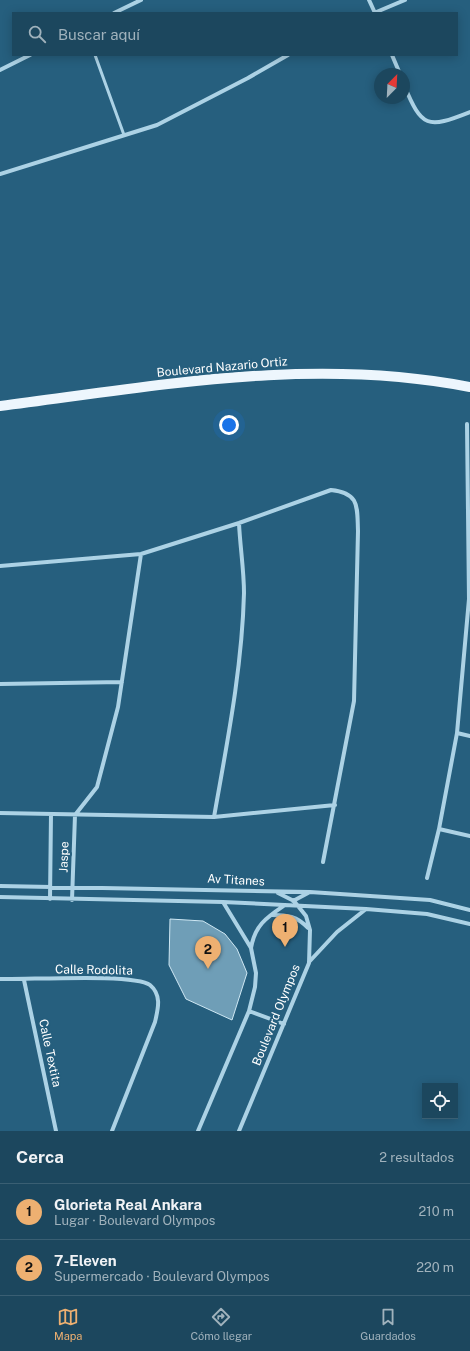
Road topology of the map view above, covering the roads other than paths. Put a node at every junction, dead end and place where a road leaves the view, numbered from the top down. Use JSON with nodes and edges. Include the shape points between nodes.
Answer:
{"nodes":[{"id":1,"x":141,"y":0,"type":"edge"},
{"id":2,"x":369,"y":0,"type":"edge"},
{"id":3,"x":405,"y":0,"type":"edge"},
{"id":4,"x":116,"y":12,"type":"edge"},
{"id":5,"x":374,"y":12,"type":"edge"},
{"id":6,"x":376,"y":12,"type":"edge"},
{"id":7,"x":28,"y":56,"type":"edge"},
{"id":8,"x":95,"y":56,"type":"edge"},
{"id":9,"x":286,"y":56,"type":"edge"},
{"id":10,"x":392,"y":56,"type":"edge"},
{"id":11,"x":397,"y":68,"type":"edge"},
{"id":12,"x":0,"y":70,"type":"edge"},
{"id":13,"x":410,"y":97,"type":"edge"},
{"id":14,"x":470,"y":112,"type":"edge"},
{"id":15,"x":124,"y":135,"type":"junction"},
{"id":16,"x":0,"y":174,"type":"edge"},
{"id":17,"x":470,"y":387,"type":"edge"},
{"id":18,"x":0,"y":406,"type":"edge"},
{"id":19,"x":467,"y":424,"type":"dead end"},
{"id":20,"x":469,"y":482,"type":"edge"},
{"id":21,"x":239,"y":523,"type":"junction"},
{"id":22,"x":141,"y":554,"type":"junction"},
{"id":23,"x":0,"y":566,"type":"edge"},
{"id":24,"x":122,"y":682,"type":"junction"},
{"id":25,"x":0,"y":684,"type":"edge"},
{"id":26,"x":457,"y":733,"type":"junction"},
{"id":27,"x":470,"y":736,"type":"edge"},
{"id":28,"x":335,"y":805,"type":"junction"},
{"id":29,"x":0,"y":813,"type":"edge"},
{"id":30,"x":51,"y":814,"type":"junction"},
{"id":31,"x":75,"y":815,"type":"junction"},
{"id":32,"x":214,"y":817,"type":"junction"},
{"id":33,"x":439,"y":829,"type":"junction"},
{"id":34,"x":470,"y":836,"type":"edge"},
{"id":35,"x":323,"y":862,"type":"dead end"},
{"id":36,"x":427,"y":878,"type":"dead end"},
{"id":37,"x":0,"y":886,"type":"edge"},
{"id":38,"x":50,"y":887,"type":"junction"},
{"id":39,"x":72,"y":887,"type":"junction"},
{"id":40,"x":278,"y":892,"type":"junction"},
{"id":41,"x":310,"y":892,"type":"junction"},
{"id":42,"x":0,"y":897,"type":"edge"},
{"id":43,"x":50,"y":899,"type":"junction"},
{"id":44,"x":72,"y":900,"type":"junction"},
{"id":45,"x":294,"y":900,"type":"junction"},
{"id":46,"x":223,"y":902,"type":"junction"},
{"id":47,"x":286,"y":905,"type":"junction"},
{"id":48,"x":299,"y":905,"type":"junction"},
{"id":49,"x":366,"y":909,"type":"junction"},
{"id":50,"x":470,"y":910,"type":"edge"},
{"id":51,"x":272,"y":915,"type":"junction"},
{"id":52,"x":470,"y":924,"type":"edge"},
{"id":53,"x":310,"y":930,"type":"junction"},
{"id":54,"x":251,"y":948,"type":"junction"},
{"id":55,"x":309,"y":963,"type":"junction"},
{"id":56,"x":0,"y":979,"type":"edge"},
{"id":57,"x":24,"y":980,"type":"junction"},
{"id":58,"x":249,"y":1011,"type":"junction"},
{"id":59,"x":284,"y":1024,"type":"junction"},
{"id":60,"x":56,"y":1131,"type":"edge"},
{"id":61,"x":113,"y":1131,"type":"edge"},
{"id":62,"x":198,"y":1131,"type":"edge"},
{"id":63,"x":239,"y":1131,"type":"edge"}],
"edges":[{"from":1,"to":4,"type":"street"},
{"from":2,"to":5,"type":"street"},
{"from":3,"to":6,"type":"street"},
{"from":7,"to":12,"type":"street"},
{"from":8,"to":15,"type":"lane"},
{"from":9,"to":15,"type":"street","via":[[180,114]]},
{"from":10,"to":11,"type":"street"},
{"from":13,"to":14,"type":"street","via":[[419,116],[438,124]]},
{"from":15,"to":16,"type":"street"},
{"from":17,"to":18,"type":"main road","name":"Boulevard Nazario Ortiz","via":[[405,377],[261,374]]},
{"from":19,"to":20,"type":"street"},
{"from":20,"to":26,"type":"street","via":[[468,599]]},
{"from":21,"to":22,"type":"street"},
{"from":21,"to":28,"type":"street","via":[[331,490],[344,491],[354,498],[357,508],[354,702]]},
{"from":21,"to":32,"type":"street","via":[[244,592],[241,645],[234,708]]},
{"from":22,"to":23,"type":"street"},
{"from":22,"to":24,"type":"street"},
{"from":24,"to":25,"type":"street"},
{"from":24,"to":31,"type":"street","via":[[98,787]]},
{"from":26,"to":27,"type":"street"},
{"from":26,"to":33,"type":"street"},
{"from":28,"to":32,"type":"street"},
{"from":28,"to":35,"type":"street"},
{"from":29,"to":30,"type":"street"},
{"from":30,"to":31,"type":"street"},
{"from":30,"to":38,"type":"street","name":"Jaspe"},
{"from":31,"to":32,"type":"street"},
{"from":31,"to":39,"type":"street","name":"Jaspe"},
{"from":33,"to":34,"type":"street"},
{"from":33,"to":36,"type":"street"},
{"from":37,"to":38,"type":"street","name":"Av Titanes"},
{"from":38,"to":39,"type":"street","name":"Av Titanes"},
{"from":38,"to":43,"type":"street","name":"Jaspe"},
{"from":39,"to":40,"type":"street","name":"Av Titanes"},
{"from":39,"to":44,"type":"street","name":"Jaspe"},
{"from":40,"to":41,"type":"street","name":"Av Titanes"},
{"from":40,"to":45,"type":"street","name":"Boulevard Olympos"},
{"from":41,"to":45,"type":"street"},
{"from":41,"to":50,"type":"street","name":"Av Titanes","via":[[430,900]]},
{"from":42,"to":43,"type":"street","name":"Av Titanes"},
{"from":43,"to":44,"type":"street","name":"Av Titanes"},
{"from":44,"to":46,"type":"street","name":"Av Titanes"},
{"from":45,"to":47,"type":"street"},
{"from":45,"to":48,"type":"street","name":"Boulevard Olympos"},
{"from":46,"to":47,"type":"street","name":"Av Titanes"},
{"from":46,"to":54,"type":"street"},
{"from":47,"to":48,"type":"street","name":"Av Titanes"},
{"from":47,"to":51,"type":"street"},
{"from":48,"to":49,"type":"street","name":"Av Titanes"},
{"from":48,"to":53,"type":"street","name":"Boulevard Olympos"},
{"from":49,"to":52,"type":"street","name":"Av Titanes","via":[[427,914]]},
{"from":49,"to":55,"type":"street","via":[[337,932]]},
{"from":51,"to":53,"type":"street","via":[[288,915],[302,922]]},
{"from":51,"to":54,"type":"street","via":[[255,930]]},
{"from":53,"to":55,"type":"street","name":"Boulevard Olympos"},
{"from":54,"to":58,"type":"street","via":[[255,966],[255,986]]},
{"from":55,"to":59,"type":"street","name":"Boulevard Olympos"},
{"from":56,"to":57,"type":"street","name":"Calle Rodolita"},
{"from":57,"to":60,"type":"street","name":"Calle Textita"},
{"from":57,"to":61,"type":"street","name":"Calle Rodolita","via":[[119,978],[149,985],[157,993],[159,1006],[155,1022]]},
{"from":58,"to":59,"type":"street"},
{"from":58,"to":62,"type":"street"},
{"from":59,"to":63,"type":"street","name":"Boulevard Olympos"}]}
